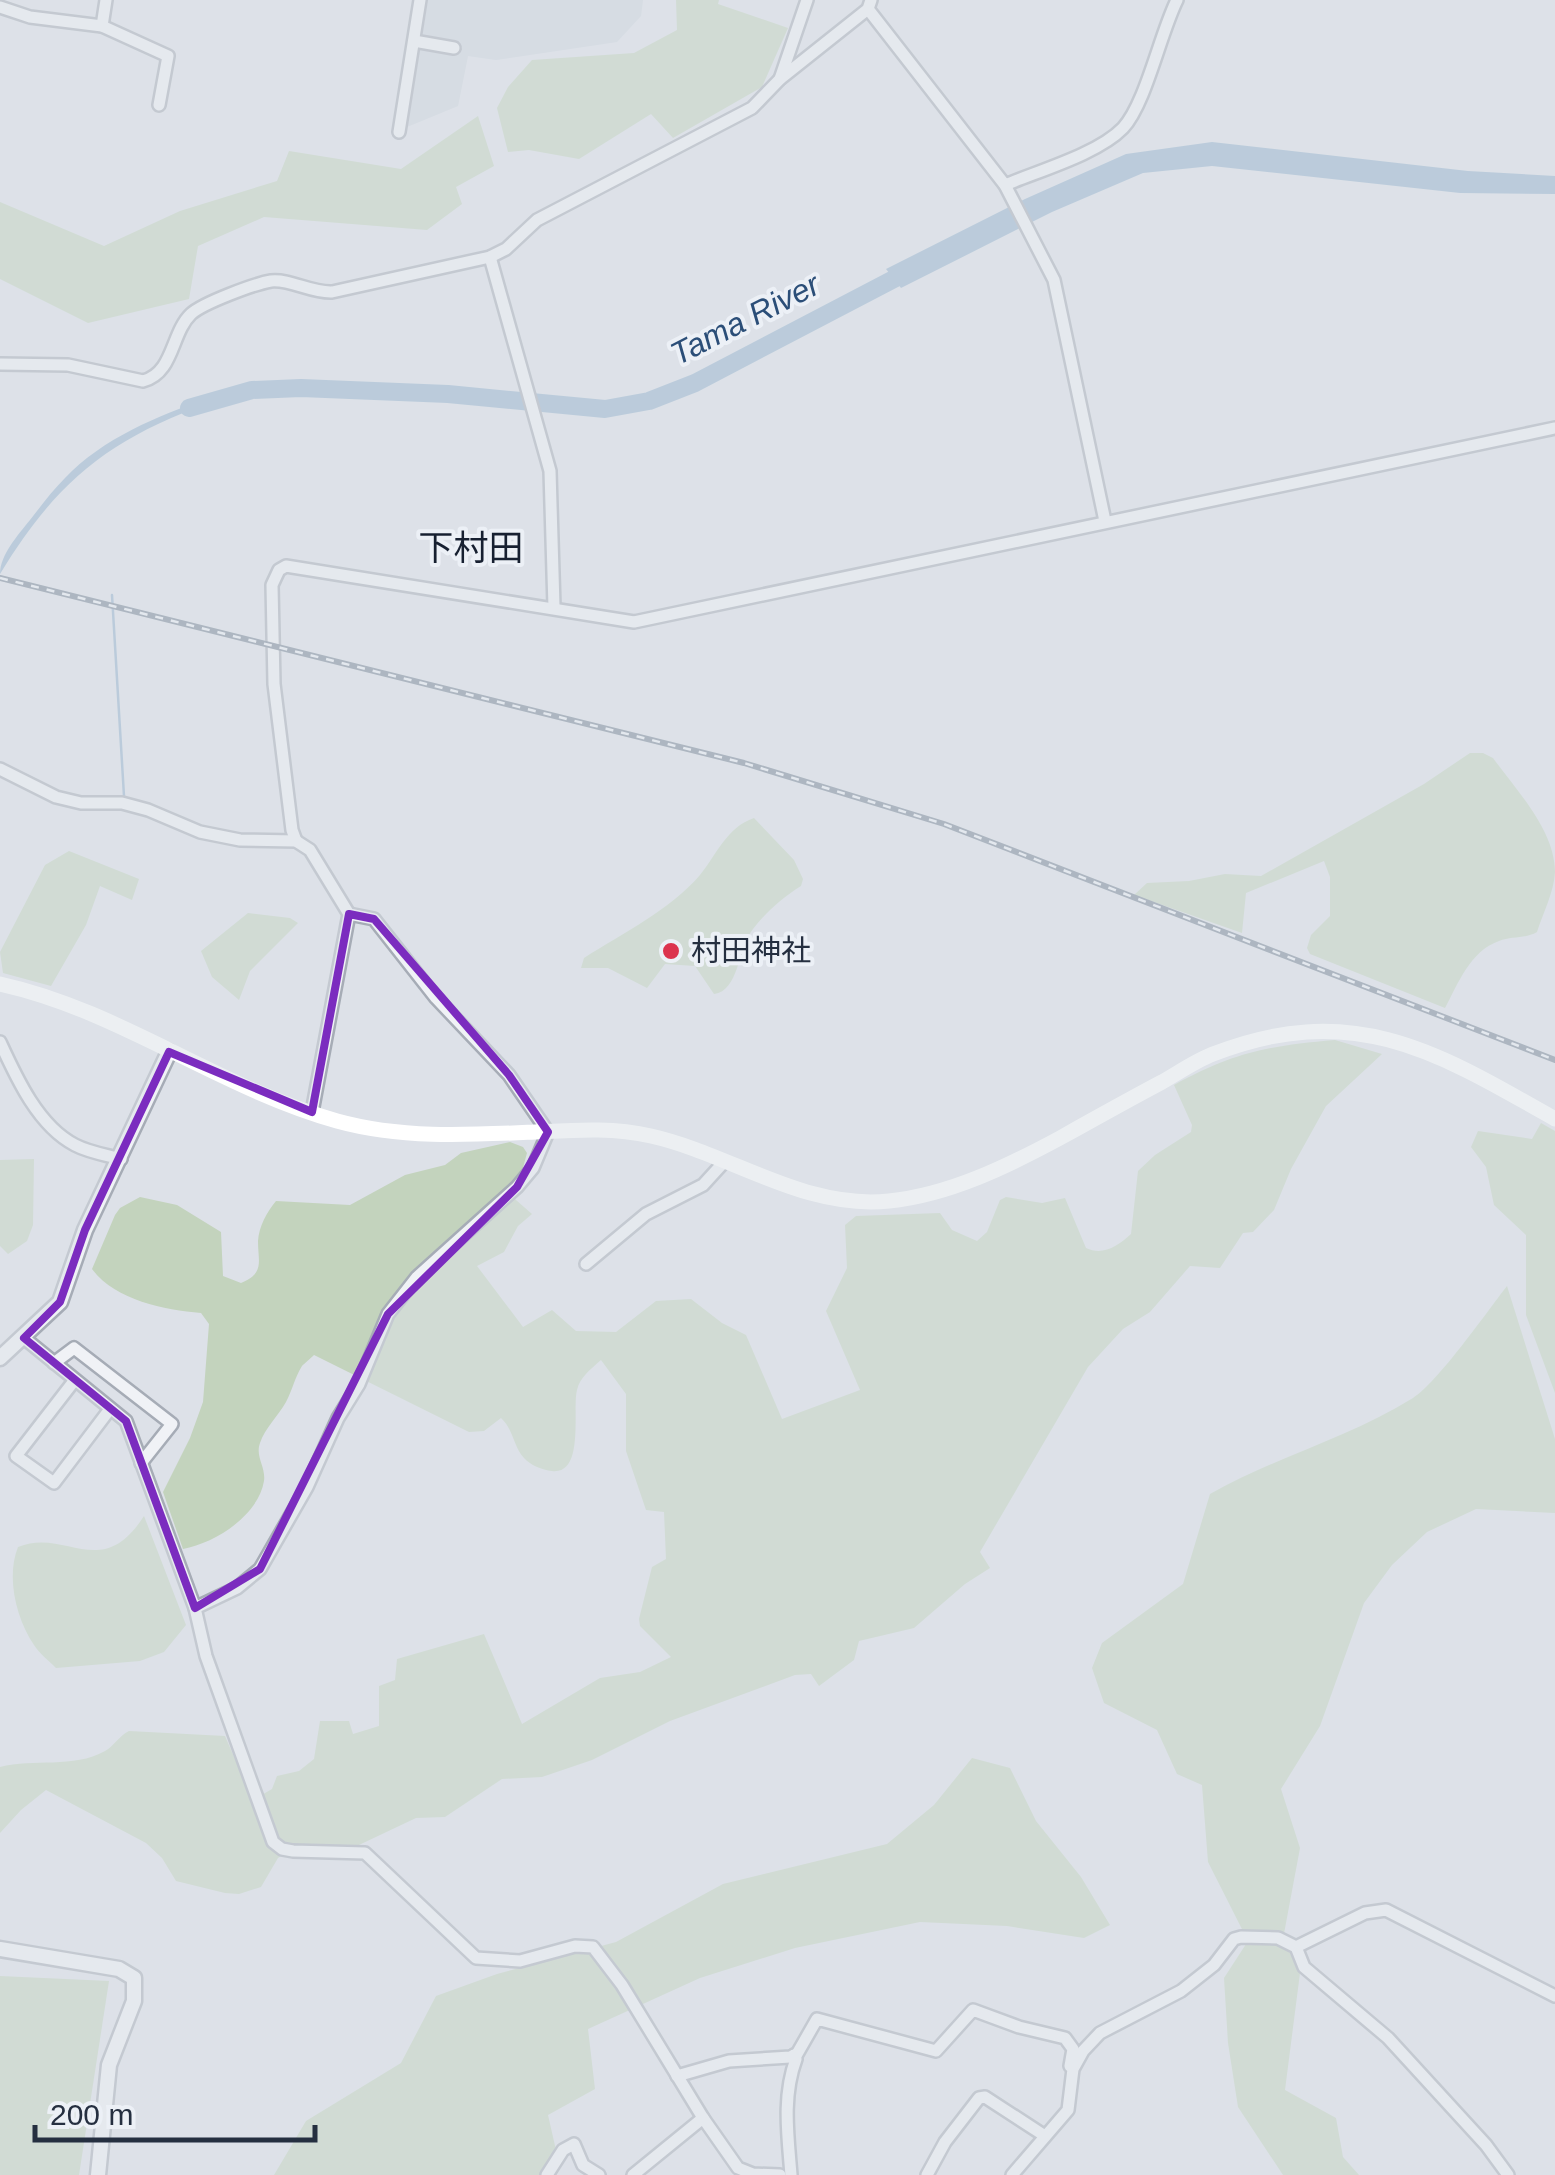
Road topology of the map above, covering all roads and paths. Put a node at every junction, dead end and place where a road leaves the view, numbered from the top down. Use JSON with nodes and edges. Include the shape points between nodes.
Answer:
{"nodes":[{"id":1,"x":106,"y":0,"type":"edge"},
{"id":2,"x":420,"y":0,"type":"edge"},
{"id":3,"x":807,"y":0,"type":"edge"},
{"id":4,"x":1177,"y":0,"type":"edge"},
{"id":5,"x":869,"y":4,"type":"edge"},
{"id":6,"x":0,"y":8,"type":"edge"},
{"id":7,"x":102,"y":26,"type":"junction"},
{"id":8,"x":414,"y":41,"type":"junction"},
{"id":9,"x":454,"y":48,"type":"dead end"},
{"id":10,"x":780,"y":79,"type":"junction"},
{"id":11,"x":159,"y":105,"type":"dead end"},
{"id":12,"x":399,"y":132,"type":"dead end"},
{"id":13,"x":1007,"y":191,"type":"junction"},
{"id":14,"x":490,"y":257,"type":"junction"},
{"id":15,"x":0,"y":364,"type":"edge"},
{"id":16,"x":1555,"y":428,"type":"edge"},
{"id":17,"x":1106,"y":521,"type":"junction"},
{"id":18,"x":554,"y":607,"type":"junction"},
{"id":19,"x":0,"y":768,"type":"edge"},
{"id":20,"x":296,"y":841,"type":"junction"},
{"id":21,"x":349,"y":914,"type":"junction"},
{"id":22,"x":0,"y":984,"type":"edge"},
{"id":23,"x":0,"y":1042,"type":"edge"},
{"id":24,"x":169,"y":1052,"type":"junction"},
{"id":25,"x":312,"y":1112,"type":"junction"},
{"id":26,"x":1555,"y":1120,"type":"edge"},
{"id":27,"x":548,"y":1132,"type":"junction"},
{"id":28,"x":121,"y":1159,"type":"junction"},
{"id":29,"x":724,"y":1162,"type":"junction"},
{"id":30,"x":586,"y":1264,"type":"dead end"},
{"id":31,"x":24,"y":1338,"type":"junction"},
{"id":32,"x":0,"y":1358,"type":"edge"},
{"id":33,"x":54,"y":1364,"type":"junction"},
{"id":34,"x":74,"y":1381,"type":"junction"},
{"id":35,"x":110,"y":1410,"type":"junction"},
{"id":36,"x":141,"y":1462,"type":"junction"},
{"id":37,"x":196,"y":1608,"type":"junction"},
{"id":38,"x":1296,"y":1947,"type":"junction"},
{"id":39,"x":0,"y":1950,"type":"edge"},
{"id":40,"x":1555,"y":1996,"type":"edge"},
{"id":41,"x":794,"y":2055,"type":"junction"},
{"id":42,"x":1072,"y":2069,"type":"junction"},
{"id":43,"x":676,"y":2076,"type":"junction"},
{"id":44,"x":703,"y":2118,"type":"junction"},
{"id":45,"x":1045,"y":2136,"type":"junction"},
{"id":46,"x":98,"y":2175,"type":"edge"},
{"id":47,"x":547,"y":2175,"type":"edge"},
{"id":48,"x":600,"y":2175,"type":"edge"},
{"id":49,"x":633,"y":2175,"type":"edge"},
{"id":50,"x":780,"y":2175,"type":"edge"},
{"id":51,"x":791,"y":2175,"type":"edge"},
{"id":52,"x":926,"y":2175,"type":"edge"},
{"id":53,"x":1012,"y":2175,"type":"edge"},
{"id":54,"x":1508,"y":2175,"type":"edge"}],
"edges":[{"from":1,"to":7,"type":"street"},
{"from":2,"to":8,"type":"street"},
{"from":3,"to":10,"type":"street"},
{"from":4,"to":13,"type":"street","via":[[1125,126]]},
{"from":5,"to":10,"type":"street"},
{"from":5,"to":13,"type":"street"},
{"from":6,"to":7,"type":"street"},
{"from":7,"to":11,"type":"street","via":[[168,56]]},
{"from":8,"to":9,"type":"street"},
{"from":8,"to":12,"type":"street"},
{"from":10,"to":14,"type":"street","via":[[752,108],[537,220]]},
{"from":13,"to":17,"type":"street","via":[[1064,313]]},
{"from":14,"to":15,"type":"street","via":[[332,292],[271,281],[247,289],[195,311],[161,370],[142,381],[68,366]]},
{"from":14,"to":18,"type":"street","via":[[550,471]]},
{"from":16,"to":17,"type":"street"},
{"from":17,"to":18,"type":"street","via":[[634,622]]},
{"from":18,"to":20,"type":"street","via":[[279,570],[272,585],[274,684]]},
{"from":19,"to":20,"type":"street","via":[[80,803],[122,803],[240,840]]},
{"from":20,"to":21,"type":"street","via":[[310,850]]},
{"from":21,"to":25,"type":"street"},
{"from":21,"to":27,"type":"street","via":[[374,920],[509,1075]]},
{"from":22,"to":24,"type":"main road","via":[[57,999]]},
{"from":23,"to":28,"type":"street","via":[[26,1098],[56,1130],[78,1147]]},
{"from":24,"to":25,"type":"main road"},
{"from":24,"to":28,"type":"street"},
{"from":25,"to":27,"type":"main road","via":[[432,1134]]},
{"from":26,"to":29,"type":"main road","via":[[1424,1050],[1342,1030],[1283,1034],[1211,1055],[1017,1161],[926,1193],[848,1200]]},
{"from":27,"to":29,"type":"main road","via":[[587,1128],[652,1136]]},
{"from":27,"to":37,"type":"street","via":[[517,1187],[417,1277],[388,1314],[359,1384],[260,1569]]},
{"from":28,"to":31,"type":"street","via":[[84,1230],[60,1302]]},
{"from":29,"to":30,"type":"street","via":[[703,1184],[646,1214]]},
{"from":31,"to":32,"type":"street"},
{"from":31,"to":33,"type":"street"},
{"from":33,"to":34,"type":"street"},
{"from":33,"to":36,"type":"street","via":[[74,1348],[172,1424]]},
{"from":34,"to":35,"type":"street"},
{"from":34,"to":35,"type":"street","via":[[16,1456],[54,1483]]},
{"from":35,"to":36,"type":"street","via":[[126,1421]]},
{"from":36,"to":37,"type":"street"},
{"from":37,"to":43,"type":"street","via":[[206,1656],[273,1842],[282,1850],[366,1853],[476,1958],[503,1962],[593,1947]]},
{"from":38,"to":40,"type":"street","via":[[1365,1912],[1386,1910]]},
{"from":38,"to":42,"type":"street","via":[[1278,1938],[1234,1939],[1214,1966],[1181,1991],[1100,2033]]},
{"from":38,"to":54,"type":"street","via":[[1304,1967],[1388,2038]]},
{"from":39,"to":46,"type":"street","via":[[119,1969],[134,1978],[134,2002],[109,2066]]},
{"from":41,"to":42,"type":"street","via":[[818,2019],[936,2052],[973,2010],[1066,2038]]},
{"from":41,"to":43,"type":"street"},
{"from":41,"to":51,"type":"street","via":[[786,2104]]},
{"from":42,"to":45,"type":"street","via":[[1068,2110]]},
{"from":43,"to":44,"type":"street"},
{"from":44,"to":49,"type":"street"},
{"from":44,"to":50,"type":"street","via":[[743,2172]]},
{"from":45,"to":52,"type":"street","via":[[979,2098]]},
{"from":45,"to":53,"type":"street"},
{"from":47,"to":48,"type":"street","via":[[574,2144],[583,2165]]}]}
